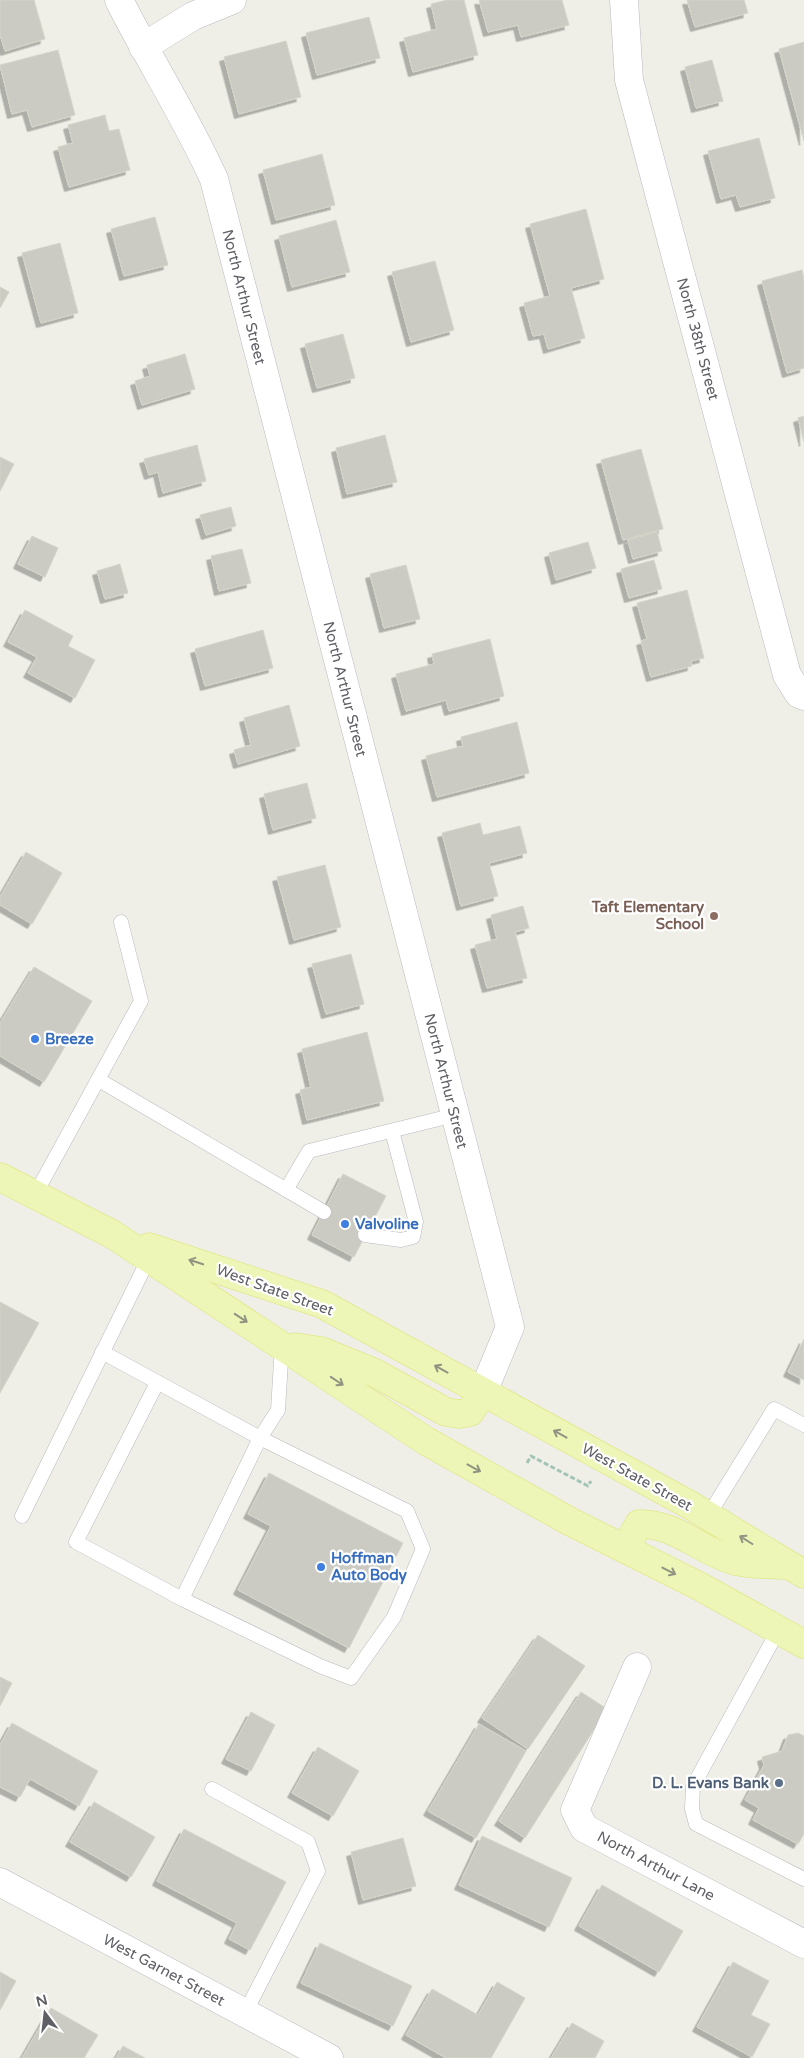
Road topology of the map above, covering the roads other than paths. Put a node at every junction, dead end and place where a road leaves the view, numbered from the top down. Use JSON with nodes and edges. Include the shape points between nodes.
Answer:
{"nodes":[{"id":1,"x":119,"y":0,"type":"edge"},
{"id":2,"x":232,"y":0,"type":"edge"},
{"id":3,"x":624,"y":0,"type":"edge"},
{"id":4,"x":142,"y":47,"type":"junction"},
{"id":5,"x":804,"y":696,"type":"edge"},
{"id":6,"x":121,"y":922,"type":"dead end"},
{"id":7,"x":98,"y":1080,"type":"junction"},
{"id":8,"x":455,"y":1115,"type":"junction"},
{"id":9,"x":392,"y":1131,"type":"junction"},
{"id":10,"x":0,"y":1177,"type":"edge"},
{"id":11,"x":286,"y":1190,"type":"junction"},
{"id":12,"x":36,"y":1194,"type":"junction"},
{"id":13,"x":324,"y":1212,"type":"dead end"},
{"id":14,"x":112,"y":1234,"type":"junction"},
{"id":15,"x":366,"y":1235,"type":"dead end"},
{"id":16,"x":149,"y":1258,"type":"junction"},
{"id":17,"x":282,"y":1345,"type":"junction"},
{"id":18,"x":102,"y":1352,"type":"junction"},
{"id":19,"x":157,"y":1382,"type":"junction"},
{"id":20,"x":483,"y":1392,"type":"junction"},
{"id":21,"x":804,"y":1425,"type":"edge"},
{"id":22,"x":260,"y":1438,"type":"junction"},
{"id":23,"x":22,"y":1516,"type":"dead end"},
{"id":24,"x":708,"y":1516,"type":"junction"},
{"id":25,"x":625,"y":1549,"type":"junction"},
{"id":26,"x":796,"y":1570,"type":"edge"},
{"id":27,"x":182,"y":1599,"type":"junction"},
{"id":28,"x":779,"y":1629,"type":"junction"},
{"id":29,"x":804,"y":1644,"type":"edge"},
{"id":30,"x":637,"y":1667,"type":"dead end"},
{"id":31,"x":212,"y":1789,"type":"dead end"},
{"id":32,"x":804,"y":1879,"type":"edge"},
{"id":33,"x":0,"y":1882,"type":"edge"},
{"id":34,"x":804,"y":1944,"type":"edge"},
{"id":35,"x":245,"y":2014,"type":"junction"},
{"id":36,"x":329,"y":2058,"type":"edge"}],
"edges":[{"from":1,"to":4,"type":"street","name":"North Arthur Street"},
{"from":2,"to":4,"type":"street","via":[[193,16]]},
{"from":3,"to":5,"type":"street","name":"North 38th Street","via":[[629,80],[787,675],[799,694]]},
{"from":4,"to":8,"type":"street","name":"North Arthur Street","via":[[196,138],[214,179]]},
{"from":6,"to":7,"type":"lane","via":[[141,1001]]},
{"from":7,"to":11,"type":"lane"},
{"from":7,"to":12,"type":"lane"},
{"from":8,"to":9,"type":"lane"},
{"from":8,"to":20,"type":"street","name":"North Arthur Street","via":[[510,1327]]},
{"from":9,"to":11,"type":"lane","via":[[309,1150]]},
{"from":9,"to":15,"type":"lane","via":[[416,1222],[413,1238],[401,1240]]},
{"from":10,"to":12,"type":"main road","name":"West State Street"},
{"from":11,"to":13,"type":"lane"},
{"from":12,"to":14,"type":"main road","name":"West State Street"},
{"from":14,"to":16,"type":"main road","name":"West State Street"},
{"from":20,"to":14,"type":"main road","name":"West State Street","one_way":true,"via":[[322,1304]]},
{"from":16,"to":17,"type":"main road","name":"West State Street","one_way":true},
{"from":16,"to":18,"type":"lane"},
{"from":17,"to":20,"type":"main road","name":"West State Street","via":[[321,1351],[375,1373],[446,1412],[470,1412]]},
{"from":17,"to":22,"type":"lane","via":[[278,1410]]},
{"from":17,"to":25,"type":"main road","name":"West State Street","one_way":true,"via":[[426,1440]]},
{"from":18,"to":19,"type":"lane"},
{"from":18,"to":23,"type":"lane"},
{"from":19,"to":22,"type":"lane"},
{"from":19,"to":27,"type":"lane","via":[[76,1542]]},
{"from":24,"to":20,"type":"main road","name":"West State Street","one_way":true},
{"from":21,"to":24,"type":"lane","via":[[774,1409]]},
{"from":22,"to":27,"type":"lane"},
{"from":22,"to":27,"type":"lane","via":[[407,1511],[423,1549],[394,1617],[351,1678]]},
{"from":26,"to":24,"type":"main road","name":"West State Street","one_way":true},
{"from":25,"to":26,"type":"main road","name":"West State Street","via":[[639,1524],[652,1524],[732,1561]]},
{"from":25,"to":28,"type":"main road","name":"West State Street","one_way":true},
{"from":28,"to":29,"type":"main road","name":"West State Street"},
{"from":28,"to":32,"type":"lane","via":[[693,1786],[692,1809],[696,1824]]},
{"from":30,"to":34,"type":"street","name":"North Arthur Lane","via":[[575,1810],[584,1828]]},
{"from":31,"to":35,"type":"lane","via":[[308,1842],[318,1871]]},
{"from":33,"to":35,"type":"street","name":"West Garnet Street"},
{"from":35,"to":36,"type":"street","name":"West Garnet Street"}]}
